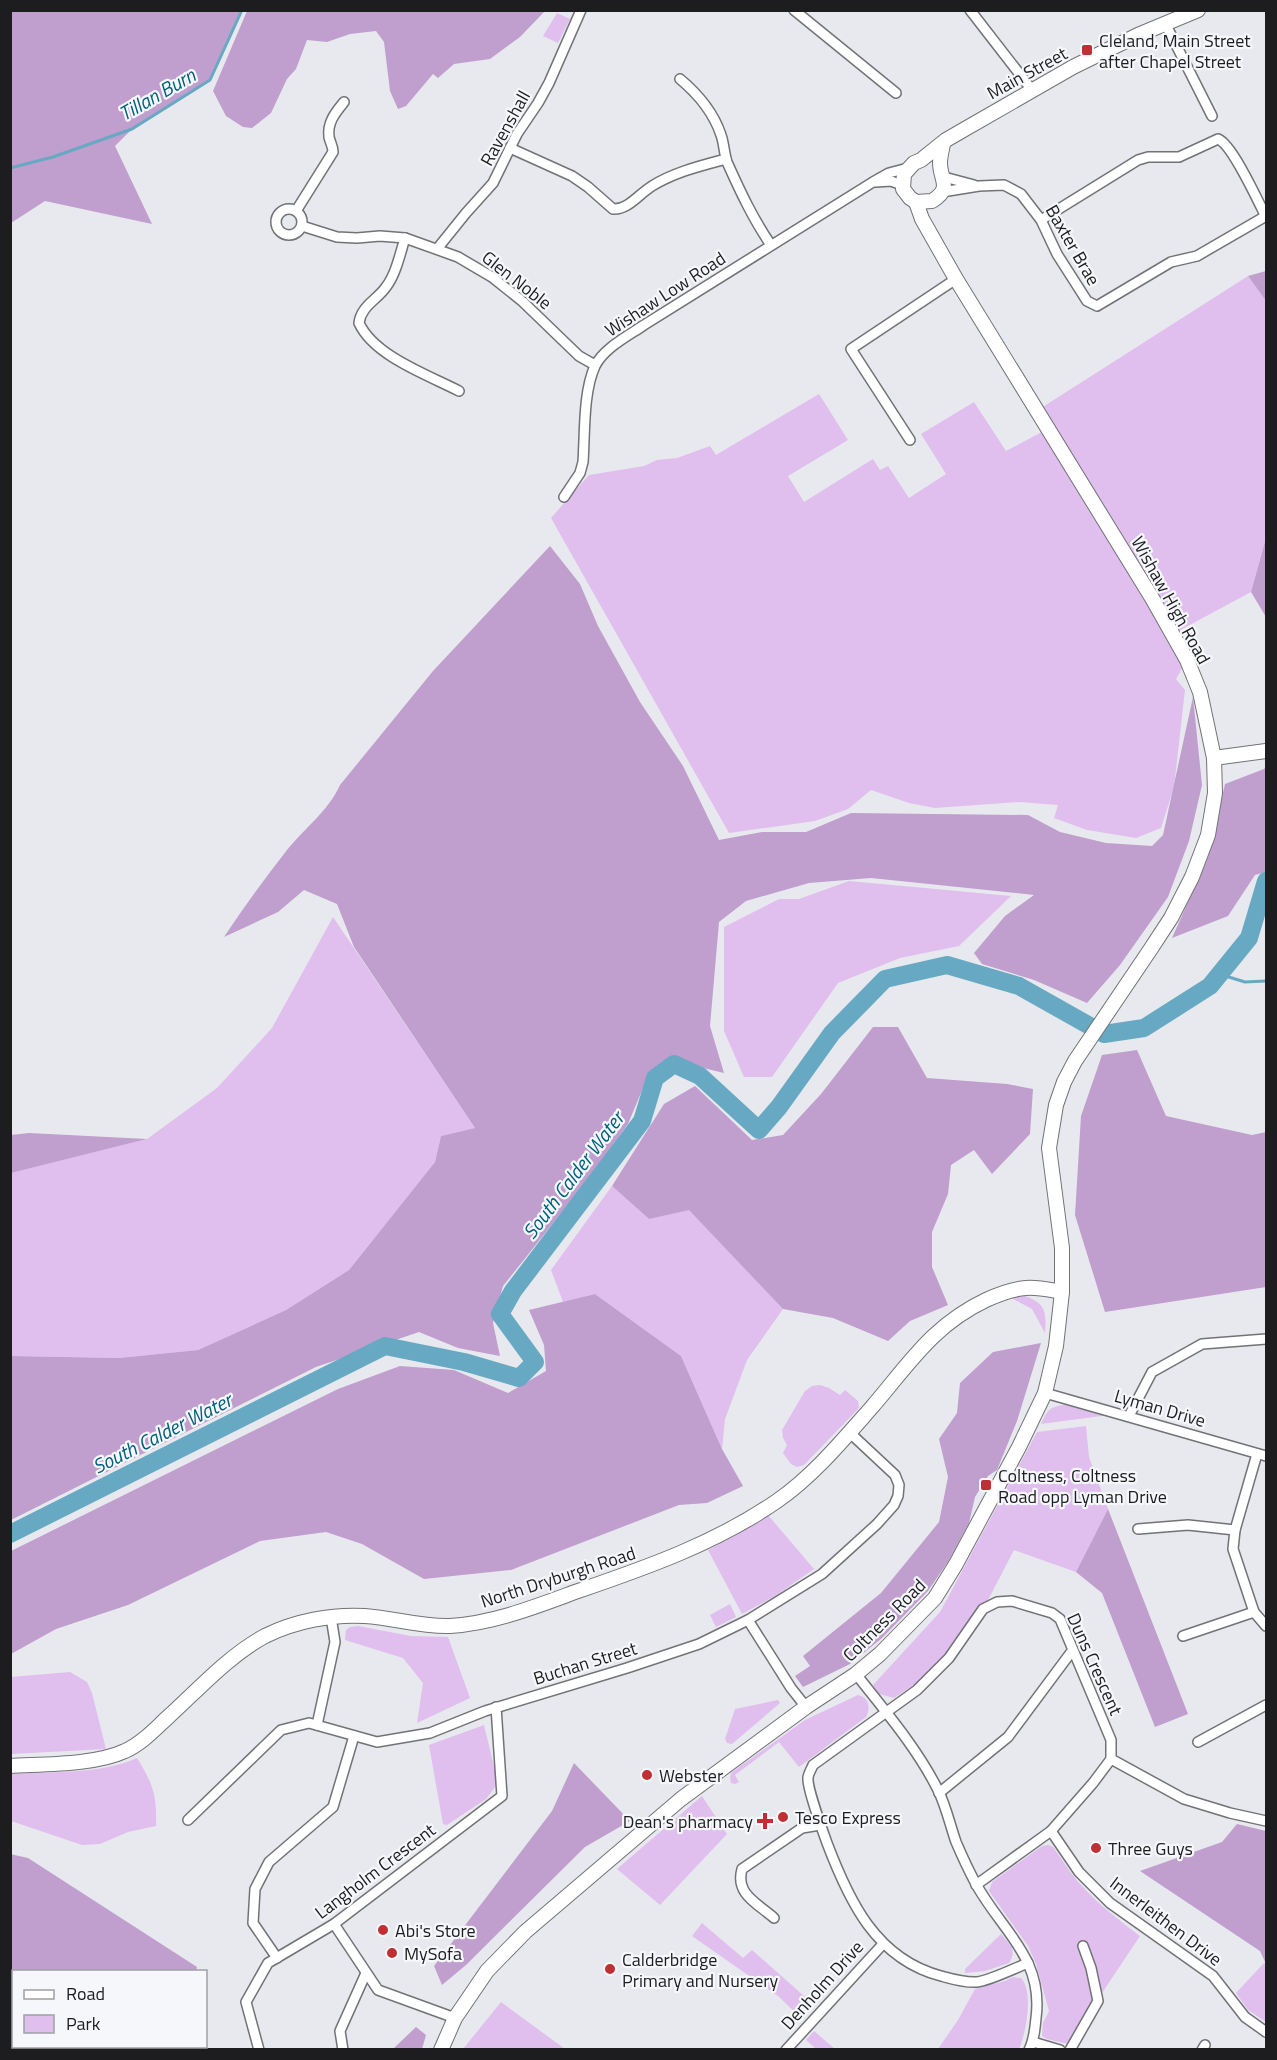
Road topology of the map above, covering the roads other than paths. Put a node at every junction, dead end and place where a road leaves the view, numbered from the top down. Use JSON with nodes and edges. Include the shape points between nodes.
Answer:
{"nodes":[{"id":1,"x":581,"y":10,"type":"edge"},
{"id":2,"x":794,"y":10,"type":"edge"},
{"id":3,"x":970,"y":10,"type":"edge"},
{"id":4,"x":1198,"y":10,"type":"edge"},
{"id":5,"x":1163,"y":17,"type":"edge"},
{"id":6,"x":680,"y":78,"type":"dead end"},
{"id":7,"x":1032,"y":90,"type":"junction"},
{"id":8,"x":896,"y":93,"type":"dead end"},
{"id":9,"x":344,"y":102,"type":"dead end"},
{"id":10,"x":1212,"y":116,"type":"dead end"},
{"id":11,"x":943,"y":144,"type":"junction"},
{"id":12,"x":510,"y":148,"type":"junction"},
{"id":13,"x":726,"y":159,"type":"junction"},
{"id":14,"x":921,"y":160,"type":"junction"},
{"id":15,"x":908,"y":168,"type":"junction"},
{"id":16,"x":942,"y":171,"type":"junction"},
{"id":17,"x":873,"y":182,"type":"junction"},
{"id":18,"x":902,"y":185,"type":"junction"},
{"id":19,"x":979,"y":186,"type":"junction"},
{"id":20,"x":937,"y":197,"type":"junction"},
{"id":21,"x":916,"y":202,"type":"junction"},
{"id":22,"x":296,"y":211,"type":"junction"},
{"id":23,"x":1266,"y":217,"type":"edge"},
{"id":24,"x":922,"y":219,"type":"junction"},
{"id":25,"x":1041,"y":220,"type":"junction"},
{"id":26,"x":302,"y":226,"type":"junction"},
{"id":27,"x":405,"y":238,"type":"junction"},
{"id":28,"x":771,"y":245,"type":"junction"},
{"id":29,"x":437,"y":249,"type":"junction"},
{"id":30,"x":956,"y":279,"type":"junction"},
{"id":31,"x":595,"y":365,"type":"junction"},
{"id":32,"x":459,"y":391,"type":"dead end"},
{"id":33,"x":910,"y":440,"type":"dead end"},
{"id":34,"x":564,"y":497,"type":"dead end"},
{"id":35,"x":1266,"y":751,"type":"edge"},
{"id":36,"x":1214,"y":758,"type":"junction"},
{"id":37,"x":1075,"y":1061,"type":"joint"},
{"id":38,"x":1062,"y":1292,"type":"junction"},
{"id":39,"x":1266,"y":1339,"type":"edge"},
{"id":40,"x":1045,"y":1393,"type":"junction"},
{"id":41,"x":1129,"y":1416,"type":"junction"},
{"id":42,"x":849,"y":1432,"type":"junction"},
{"id":43,"x":1262,"y":1455,"type":"edge"},
{"id":44,"x":1138,"y":1529,"type":"dead end"},
{"id":45,"x":1234,"y":1530,"type":"junction"},
{"id":46,"x":1254,"y":1612,"type":"junction"},
{"id":47,"x":331,"y":1617,"type":"junction"},
{"id":48,"x":748,"y":1620,"type":"junction"},
{"id":49,"x":1266,"y":1626,"type":"edge"},
{"id":50,"x":1183,"y":1636,"type":"dead end"},
{"id":51,"x":1072,"y":1651,"type":"junction"},
{"id":52,"x":856,"y":1674,"type":"junction"},
{"id":53,"x":1266,"y":1706,"type":"edge"},
{"id":54,"x":496,"y":1707,"type":"junction"},
{"id":55,"x":806,"y":1707,"type":"junction"},
{"id":56,"x":885,"y":1711,"type":"junction"},
{"id":57,"x":317,"y":1725,"type":"junction"},
{"id":58,"x":354,"y":1736,"type":"junction"},
{"id":59,"x":1198,"y":1742,"type":"dead end"},
{"id":60,"x":1111,"y":1760,"type":"junction"},
{"id":61,"x":10,"y":1766,"type":"edge"},
{"id":62,"x":939,"y":1793,"type":"junction"},
{"id":63,"x":188,"y":1820,"type":"dead end"},
{"id":64,"x":1266,"y":1821,"type":"edge"},
{"id":65,"x":820,"y":1825,"type":"junction"},
{"id":66,"x":1051,"y":1832,"type":"junction"},
{"id":67,"x":976,"y":1885,"type":"junction"},
{"id":68,"x":774,"y":1918,"type":"dead end"},
{"id":69,"x":334,"y":1924,"type":"junction"},
{"id":70,"x":883,"y":1944,"type":"junction"},
{"id":71,"x":1083,"y":1946,"type":"dead end"},
{"id":72,"x":277,"y":1958,"type":"junction"},
{"id":73,"x":1028,"y":1963,"type":"junction"},
{"id":74,"x":366,"y":1972,"type":"junction"},
{"id":75,"x":455,"y":2018,"type":"junction"},
{"id":76,"x":1266,"y":2032,"type":"edge"},
{"id":77,"x":1031,"y":2046,"type":"edge"},
{"id":78,"x":259,"y":2049,"type":"edge"},
{"id":79,"x":343,"y":2049,"type":"edge"},
{"id":80,"x":441,"y":2049,"type":"edge"},
{"id":81,"x":786,"y":2049,"type":"edge"},
{"id":82,"x":1060,"y":2049,"type":"edge"},
{"id":83,"x":1070,"y":2049,"type":"edge"}],
"edges":[{"from":1,"to":12,"type":"street","name":"Ravenshall","via":[[549,83]]},
{"from":2,"to":8,"type":"street"},
{"from":3,"to":7,"type":"street"},
{"from":4,"to":5,"type":"street","name":"Main Street"},
{"from":5,"to":7,"type":"street","name":"Main Street"},
{"from":5,"to":10,"type":"street"},
{"from":6,"to":13,"type":"street","via":[[711,112]]},
{"from":7,"to":11,"type":"street","name":"Main Street"},
{"from":9,"to":22,"type":"street","name":"Glen Noble","via":[[329,126],[333,152]]},
{"from":11,"to":14,"type":"street","name":"Main Street"},
{"from":11,"to":16,"type":"street"},
{"from":12,"to":13,"type":"street","via":[[572,176],[613,209],[624,208],[671,176]]},
{"from":12,"to":29,"type":"street","name":"Ravenshall","via":[[493,183]]},
{"from":13,"to":28,"type":"street","via":[[755,221]]},
{"from":14,"to":15,"type":"street","name":"Main Street"},
{"from":14,"to":16,"type":"street","via":[[934,161]]},
{"from":15,"to":17,"type":"street","name":"Wishaw Low Road"},
{"from":15,"to":18,"type":"street"},
{"from":16,"to":19,"type":"street","name":"Baxter Brae"},
{"from":16,"to":20,"type":"street"},
{"from":17,"to":18,"type":"street"},
{"from":17,"to":28,"type":"street","name":"Wishaw Low Road"},
{"from":18,"to":21,"type":"street"},
{"from":19,"to":20,"type":"street","name":"Baxter Brae"},
{"from":19,"to":25,"type":"street","name":"Baxter Brae","via":[[1013,188]]},
{"from":20,"to":21,"type":"street","via":[[925,203]]},
{"from":20,"to":24,"type":"street"},
{"from":21,"to":24,"type":"street","name":"Wishaw High Road"},
{"from":22,"to":26,"type":"street"},
{"from":22,"to":26,"type":"street","name":"Glen Noble","via":[[280,213],[278,228],[292,235]]},
{"from":23,"to":25,"type":"street","via":[[1223,141],[1215,140],[1179,157],[1138,160]]},
{"from":23,"to":25,"type":"street","name":"Baxter Brae","via":[[1197,256],[1171,262],[1097,306],[1087,301]]},
{"from":24,"to":30,"type":"street","name":"Wishaw High Road"},
{"from":26,"to":27,"type":"street","name":"Glen Noble","via":[[337,237]]},
{"from":27,"to":29,"type":"street","name":"Glen Noble"},
{"from":27,"to":32,"type":"street","via":[[387,286],[363,309],[359,323],[379,348]]},
{"from":28,"to":31,"type":"street","name":"Wishaw Low Road","via":[[644,325],[609,349]]},
{"from":29,"to":31,"type":"street","name":"Glen Noble","via":[[492,276],[579,356]]},
{"from":30,"to":33,"type":"street","via":[[851,349]]},
{"from":30,"to":36,"type":"street","name":"Wishaw High Road","via":[[1187,660],[1200,692]]},
{"from":31,"to":34,"type":"street","via":[[589,388],[583,462]]},
{"from":35,"to":36,"type":"street"},
{"from":36,"to":37,"type":"street","name":"Wishaw High Road","via":[[1215,793],[1208,835],[1192,877],[1161,934]]},
{"from":37,"to":38,"type":"street","name":"Coltness Road","via":[[1056,1104],[1049,1148],[1062,1248]]},
{"from":38,"to":40,"type":"street","name":"Coltness Road","via":[[1056,1346]]},
{"from":38,"to":42,"type":"street","name":"North Dryburgh Road","via":[[1039,1288],[1009,1290],[956,1317],[915,1354]]},
{"from":39,"to":41,"type":"street","via":[[1202,1344],[1192,1349],[1152,1372]]},
{"from":40,"to":41,"type":"street","name":"Lyman Drive"},
{"from":40,"to":52,"type":"street","name":"Coltness Road","via":[[957,1564],[935,1598]]},
{"from":41,"to":43,"type":"street","name":"Lyman Drive"},
{"from":42,"to":47,"type":"street","name":"North Dryburgh Road","via":[[778,1500],[673,1558],[508,1616],[480,1622],[428,1626],[364,1616]]},
{"from":42,"to":48,"type":"street","name":"Buchan Street","via":[[895,1475],[899,1485],[894,1505],[822,1574]]},
{"from":43,"to":45,"type":"street"},
{"from":44,"to":45,"type":"street","via":[[1188,1525]]},
{"from":45,"to":46,"type":"street","via":[[1236,1562]]},
{"from":46,"to":49,"type":"street"},
{"from":46,"to":50,"type":"street"},
{"from":47,"to":57,"type":"street","via":[[335,1641]]},
{"from":47,"to":61,"type":"street","name":"North Dryburgh Road","via":[[306,1621],[266,1636],[234,1657],[135,1746],[111,1757]]},
{"from":48,"to":54,"type":"street","name":"Buchan Street","via":[[699,1644]]},
{"from":48,"to":55,"type":"street"},
{"from":51,"to":56,"type":"street","name":"Duns Crescent","via":[[1060,1619],[1052,1613],[1012,1601],[996,1602],[983,1610],[949,1658],[917,1690]]},
{"from":51,"to":60,"type":"street","name":"Duns Crescent","via":[[1110,1740]]},
{"from":51,"to":62,"type":"street","via":[[1008,1737]]},
{"from":52,"to":55,"type":"street","name":"Coltness Road"},
{"from":52,"to":56,"type":"street"},
{"from":53,"to":59,"type":"street"},
{"from":54,"to":58,"type":"street","name":"Buchan Street","via":[[430,1733],[378,1743]]},
{"from":54,"to":69,"type":"street","name":"Langholm Crescent","via":[[502,1796]]},
{"from":55,"to":75,"type":"street","name":"Coltness Road","via":[[681,1799],[525,1932],[488,1971]]},
{"from":56,"to":62,"type":"street","via":[[922,1761]]},
{"from":56,"to":65,"type":"street","via":[[813,1765],[807,1778]]},
{"from":57,"to":58,"type":"street","name":"Buchan Street"},
{"from":57,"to":63,"type":"street","name":"Buchan Street","via":[[309,1723],[281,1730]]},
{"from":58,"to":72,"type":"street","via":[[333,1807],[269,1862],[255,1889],[253,1923]]},
{"from":60,"to":64,"type":"street","via":[[1184,1798]]},
{"from":60,"to":66,"type":"street"},
{"from":62,"to":67,"type":"street"},
{"from":65,"to":68,"type":"street","via":[[802,1828],[742,1869],[742,1890]]},
{"from":65,"to":70,"type":"street","via":[[854,1906]]},
{"from":66,"to":67,"type":"street"},
{"from":66,"to":76,"type":"street","name":"Innerleithen Drive","via":[[1079,1872],[1110,1903],[1213,1976],[1245,2017]]},
{"from":67,"to":73,"type":"street"},
{"from":69,"to":72,"type":"street","name":"Langholm Crescent"},
{"from":69,"to":74,"type":"street"},
{"from":70,"to":73,"type":"street","via":[[925,1972],[956,1980],[978,1982]]},
{"from":70,"to":81,"type":"street","name":"Denholm Drive"},
{"from":71,"to":83,"type":"street","via":[[1098,2001]]},
{"from":72,"to":78,"type":"street","name":"Langholm Crescent","via":[[268,1964],[246,2002]]},
{"from":73,"to":77,"type":"street","via":[[1037,2012]]},
{"from":74,"to":75,"type":"street","via":[[378,1990]]},
{"from":74,"to":79,"type":"street","via":[[340,2031]]},
{"from":75,"to":80,"type":"street","name":"Coltness Road"},
{"from":77,"to":82,"type":"street"}]}
